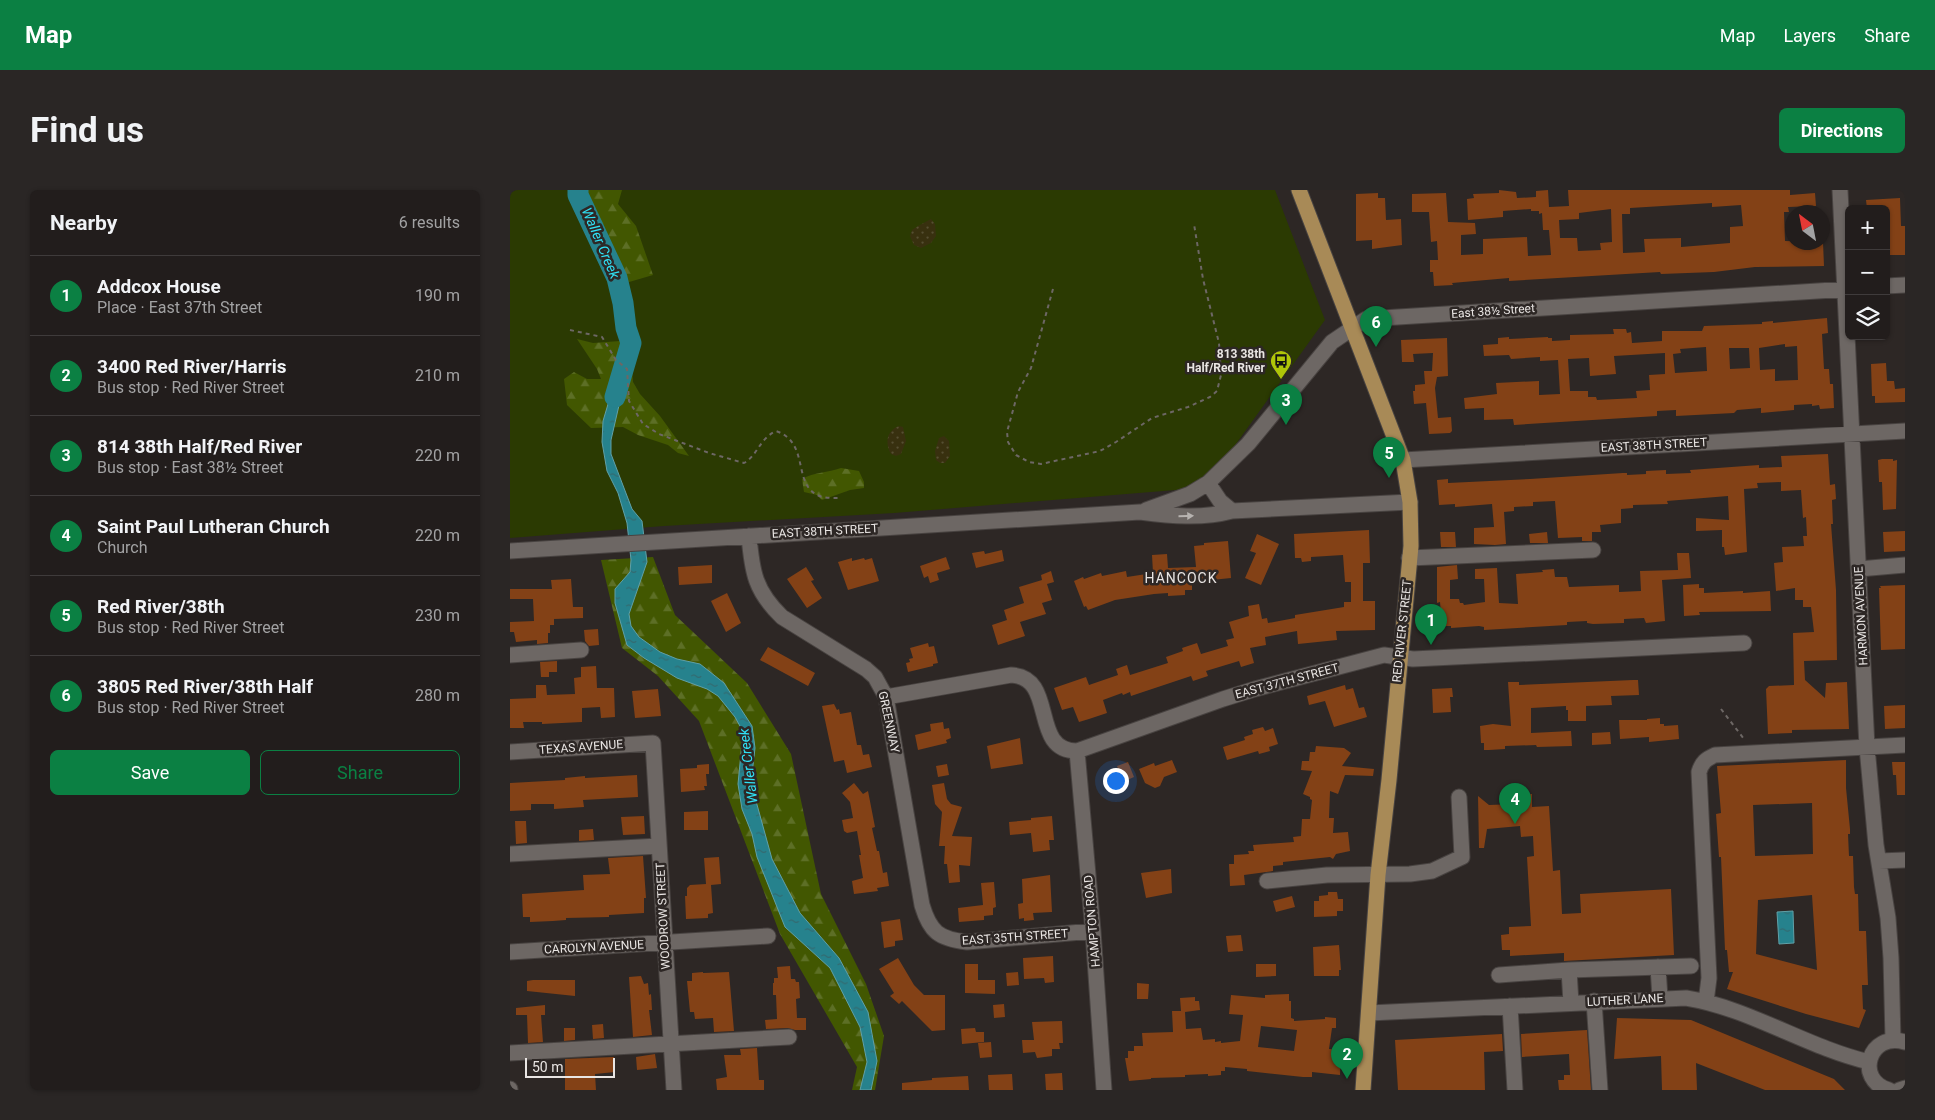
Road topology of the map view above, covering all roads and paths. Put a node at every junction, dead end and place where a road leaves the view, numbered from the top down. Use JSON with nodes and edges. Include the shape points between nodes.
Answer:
{"nodes":[{"id":1,"x":1299,"y":190,"type":"edge"},
{"id":2,"x":1843,"y":191,"type":"edge"},
{"id":3,"x":1194,"y":224,"type":"dead end"},
{"id":4,"x":1845,"y":250,"type":"edge"},
{"id":5,"x":1905,"y":284,"type":"edge"},
{"id":6,"x":1890,"y":286,"type":"edge"},
{"id":7,"x":1052,"y":289,"type":"dead end"},
{"id":8,"x":1845,"y":289,"type":"edge"},
{"id":9,"x":1847,"y":295,"type":"edge"},
{"id":10,"x":1351,"y":329,"type":"junction"},
{"id":11,"x":570,"y":330,"type":"dead end"},
{"id":12,"x":1905,"y":431,"type":"edge"},
{"id":13,"x":1853,"y":434,"type":"junction"},
{"id":14,"x":1403,"y":460,"type":"junction"},
{"id":15,"x":1208,"y":483,"type":"junction"},
{"id":16,"x":839,"y":498,"type":"dead end"},
{"id":17,"x":1410,"y":502,"type":"junction"},
{"id":18,"x":1232,"y":511,"type":"junction"},
{"id":19,"x":1140,"y":512,"type":"junction"},
{"id":20,"x":748,"y":536,"type":"junction"},
{"id":21,"x":1593,"y":550,"type":"dead end"},
{"id":22,"x":510,"y":551,"type":"edge"},
{"id":23,"x":1410,"y":558,"type":"junction"},
{"id":24,"x":1905,"y":564,"type":"edge"},
{"id":25,"x":1859,"y":569,"type":"junction"},
{"id":26,"x":1744,"y":642,"type":"dead end"},
{"id":27,"x":581,"y":650,"type":"dead end"},
{"id":28,"x":510,"y":655,"type":"edge"},
{"id":29,"x":1399,"y":657,"type":"junction"},
{"id":30,"x":886,"y":698,"type":"junction"},
{"id":31,"x":1721,"y":709,"type":"dead end"},
{"id":32,"x":653,"y":743,"type":"joint"},
{"id":33,"x":1905,"y":745,"type":"edge"},
{"id":34,"x":1867,"y":747,"type":"junction"},
{"id":35,"x":1077,"y":751,"type":"junction"},
{"id":36,"x":510,"y":752,"type":"edge"},
{"id":37,"x":1745,"y":753,"type":"junction"},
{"id":38,"x":1459,"y":797,"type":"dead end"},
{"id":39,"x":659,"y":846,"type":"junction"},
{"id":40,"x":510,"y":854,"type":"edge"},
{"id":41,"x":1905,"y":860,"type":"edge"},
{"id":42,"x":1879,"y":861,"type":"junction"},
{"id":43,"x":1378,"y":875,"type":"junction"},
{"id":44,"x":1267,"y":881,"type":"dead end"},
{"id":45,"x":1093,"y":931,"type":"junction"},
{"id":46,"x":938,"y":934,"type":"joint"},
{"id":47,"x":768,"y":936,"type":"dead end"},
{"id":48,"x":664,"y":943,"type":"junction"},
{"id":49,"x":510,"y":952,"type":"edge"},
{"id":50,"x":1691,"y":966,"type":"dead end"},
{"id":51,"x":1658,"y":967,"type":"junction"},
{"id":52,"x":1569,"y":970,"type":"junction"},
{"id":53,"x":1498,"y":975,"type":"dead end"},
{"id":54,"x":1660,"y":998,"type":"junction"},
{"id":55,"x":1594,"y":1001,"type":"junction"},
{"id":56,"x":1706,"y":1002,"type":"junction"},
{"id":57,"x":1572,"y":1003,"type":"junction"},
{"id":58,"x":1510,"y":1006,"type":"junction"},
{"id":59,"x":1369,"y":1013,"type":"junction"},
{"id":60,"x":789,"y":1037,"type":"dead end"},
{"id":61,"x":1899,"y":1041,"type":"edge"},
{"id":62,"x":671,"y":1045,"type":"junction"},
{"id":63,"x":510,"y":1052,"type":"edge"},
{"id":64,"x":1869,"y":1062,"type":"junction"},
{"id":65,"x":1905,"y":1088,"type":"edge"},
{"id":66,"x":674,"y":1090,"type":"edge"},
{"id":67,"x":1104,"y":1090,"type":"edge"},
{"id":68,"x":1363,"y":1090,"type":"edge"},
{"id":69,"x":1515,"y":1090,"type":"edge"},
{"id":70,"x":1600,"y":1090,"type":"edge"},
{"id":71,"x":1890,"y":1090,"type":"edge"},
{"id":72,"x":1899,"y":1090,"type":"edge"}],
"edges":[{"from":1,"to":10,"type":"main road","name":"RED RIVER STREET"},
{"from":2,"to":4,"type":"street","name":"HARMON AVENUE"},
{"from":3,"to":7,"type":"path","via":[[1203,279],[1219,342],[1221,375],[1217,391],[1193,405],[1152,418],[1100,451],[1041,464],[1016,455],[1008,442],[1007,432],[1018,392],[1031,368]]},
{"from":5,"to":6,"type":"street"},
{"from":8,"to":10,"type":"street","name":"East 38½ Street","via":[[1366,319]]},
{"from":9,"to":13,"type":"street","name":"HARMON AVENUE"},
{"from":10,"to":14,"type":"main road","name":"RED RIVER STREET"},
{"from":10,"to":15,"type":"street","name":"East 38½ Street","via":[[1332,342],[1248,444]]},
{"from":11,"to":16,"type":"path","via":[[602,336],[616,360],[627,370],[629,402],[643,424],[659,434],[708,453],[744,462],[752,458],[769,434],[776,431],[786,434],[800,456],[800,468],[809,488],[822,497]]},
{"from":12,"to":13,"type":"street","name":"EAST 38TH STREET"},
{"from":13,"to":14,"type":"street","name":"EAST 38TH STREET"},
{"from":13,"to":25,"type":"street","name":"HARMON AVENUE"},
{"from":14,"to":17,"type":"main road","name":"RED RIVER STREET"},
{"from":15,"to":18,"type":"street","via":[[1220,501]]},
{"from":15,"to":19,"type":"street","name":"EAST 38TH STREET"},
{"from":17,"to":18,"type":"street","name":"EAST 38TH STREET"},
{"from":17,"to":23,"type":"main road","name":"RED RIVER STREET"},
{"from":19,"to":18,"type":"street","name":"EAST 38TH STREET","one_way":true,"via":[[1182,517]]},
{"from":19,"to":20,"type":"street","name":"EAST 38TH STREET"},
{"from":20,"to":22,"type":"street","name":"EAST 38TH STREET"},
{"from":20,"to":30,"type":"street","name":"GREENWAY","via":[[755,581],[771,606],[782,617],[866,669]]},
{"from":21,"to":23,"type":"street"},
{"from":23,"to":29,"type":"main road","name":"RED RIVER STREET"},
{"from":24,"to":25,"type":"street"},
{"from":25,"to":34,"type":"street","name":"HARMON AVENUE"},
{"from":26,"to":29,"type":"street","name":"EAST 37TH STREET","via":[[1413,659]]},
{"from":27,"to":28,"type":"street"},
{"from":29,"to":35,"type":"street","name":"EAST 37TH STREET","via":[[1384,655],[1255,689]]},
{"from":29,"to":43,"type":"main road","name":"RED RIVER STREET"},
{"from":30,"to":35,"type":"street","via":[[1019,675],[1037,691],[1054,742],[1068,751]]},
{"from":30,"to":46,"type":"street","name":"GREENWAY","via":[[922,905],[926,918]]},
{"from":31,"to":37,"type":"path","via":[[1744,739]]},
{"from":32,"to":36,"type":"street","name":"TEXAS AVENUE"},
{"from":32,"to":39,"type":"street","name":"WOODROW STREET"},
{"from":33,"to":34,"type":"street"},
{"from":34,"to":37,"type":"street"},
{"from":34,"to":42,"type":"street","name":"HARMON AVENUE"},
{"from":35,"to":45,"type":"street","name":"HAMPTON ROAD"},
{"from":37,"to":56,"type":"street","via":[[1707,758],[1699,772],[1709,978]]},
{"from":38,"to":43,"type":"street","via":[[1462,857],[1432,871]]},
{"from":39,"to":40,"type":"street"},
{"from":39,"to":48,"type":"street","name":"WOODROW STREET"},
{"from":41,"to":42,"type":"street"},
{"from":42,"to":61,"type":"street","name":"HARMON AVENUE","via":[[1888,918]]},
{"from":43,"to":44,"type":"street","via":[[1326,875]]},
{"from":43,"to":59,"type":"main road","name":"RED RIVER STREET"},
{"from":45,"to":46,"type":"street","name":"EAST 35TH STREET","via":[[967,942],[949,940]]},
{"from":45,"to":67,"type":"street","name":"HAMPTON ROAD"},
{"from":47,"to":48,"type":"street","name":"CAROLYN AVENUE"},
{"from":48,"to":49,"type":"street","name":"CAROLYN AVENUE"},
{"from":48,"to":62,"type":"street","name":"WOODROW STREET"},
{"from":50,"to":51,"type":"street"},
{"from":51,"to":52,"type":"street"},
{"from":51,"to":54,"type":"street"},
{"from":52,"to":53,"type":"street"},
{"from":52,"to":57,"type":"street"},
{"from":54,"to":55,"type":"street","name":"LUTHER LANE"},
{"from":54,"to":56,"type":"street","name":"LUTHER LANE"},
{"from":55,"to":57,"type":"street","name":"LUTHER LANE"},
{"from":55,"to":70,"type":"street"},
{"from":56,"to":64,"type":"street","name":"LUTHER LANE","via":[[1834,1052]]},
{"from":57,"to":58,"type":"street","name":"LUTHER LANE"},
{"from":58,"to":59,"type":"street","name":"LUTHER LANE"},
{"from":58,"to":69,"type":"street"},
{"from":59,"to":68,"type":"main road","name":"RED RIVER STREET"},
{"from":60,"to":62,"type":"street"},
{"from":61,"to":64,"type":"street","via":[[1881,1044]]},
{"from":62,"to":63,"type":"street"},
{"from":62,"to":66,"type":"street","name":"WOODROW STREET"},
{"from":64,"to":71,"type":"street","via":[[1873,1080]]},
{"from":65,"to":72,"type":"street"}]}
